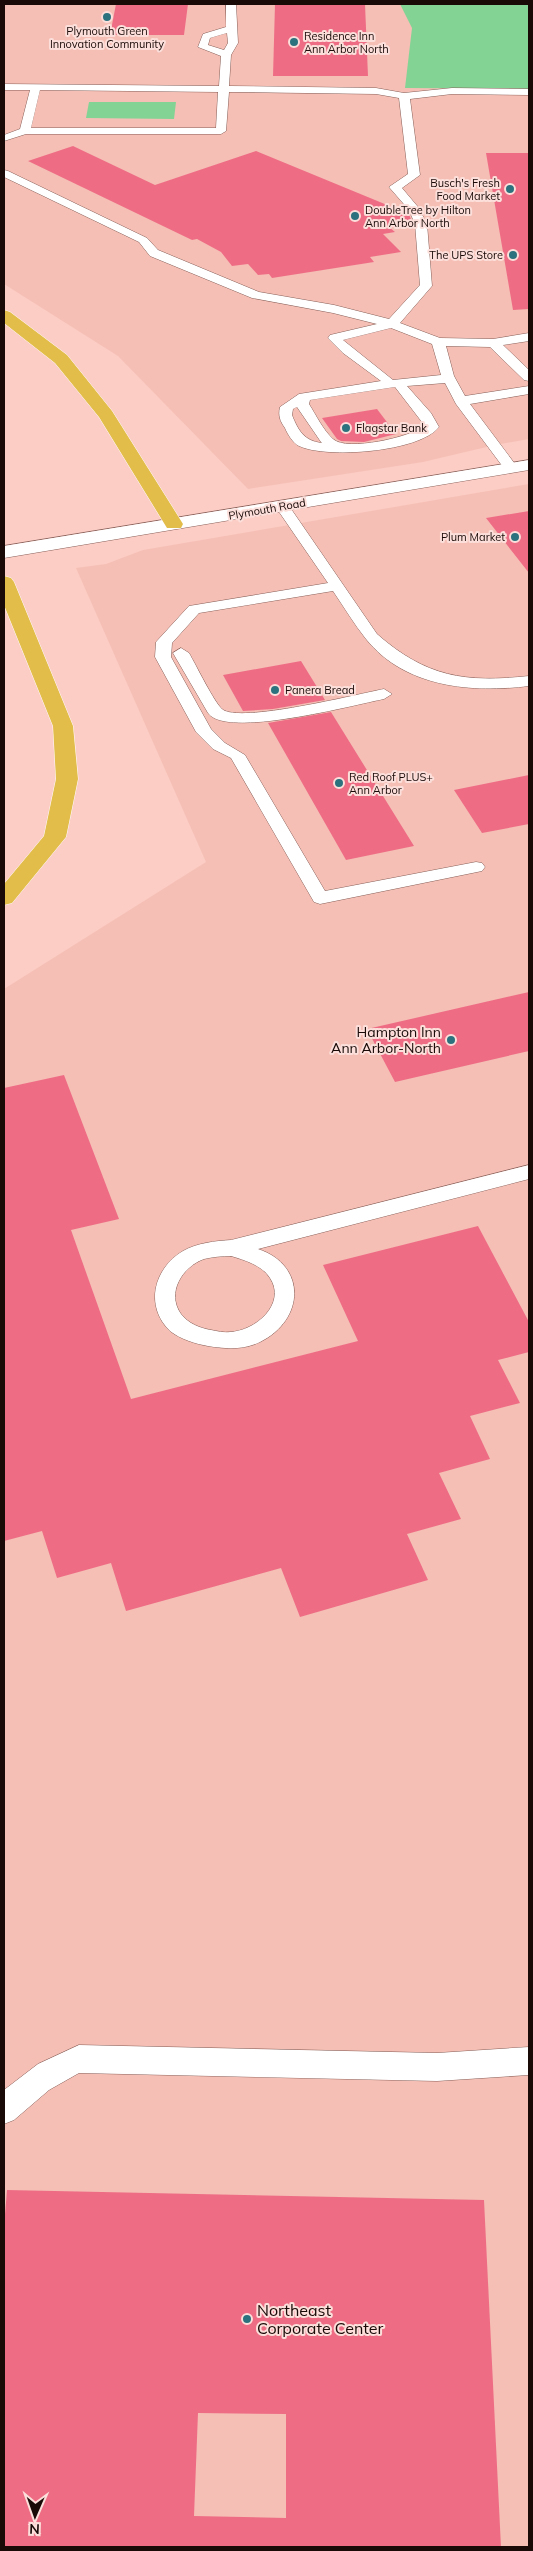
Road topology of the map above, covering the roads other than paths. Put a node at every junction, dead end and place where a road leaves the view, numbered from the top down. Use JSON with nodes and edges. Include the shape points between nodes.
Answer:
{"nodes":[{"id":1,"x":231,"y":4,"type":"edge"},
{"id":2,"x":231,"y":29,"type":"junction"},
{"id":3,"x":226,"y":54,"type":"junction"},
{"id":4,"x":4,"y":86,"type":"edge"},
{"id":5,"x":36,"y":87,"type":"junction"},
{"id":6,"x":223,"y":89,"type":"junction"},
{"id":7,"x":529,"y":92,"type":"edge"},
{"id":8,"x":404,"y":96,"type":"junction"},
{"id":9,"x":25,"y":131,"type":"junction"},
{"id":10,"x":4,"y":138,"type":"edge"},
{"id":11,"x":4,"y":173,"type":"edge"},
{"id":12,"x":143,"y":240,"type":"junction"},
{"id":13,"x":169,"y":246,"type":"dead end"},
{"id":14,"x":197,"y":257,"type":"dead end"},
{"id":15,"x":203,"y":274,"type":"junction"},
{"id":16,"x":4,"y":315,"type":"edge"},
{"id":17,"x":392,"y":324,"type":"junction"},
{"id":18,"x":529,"y":337,"type":"edge"},
{"id":19,"x":438,"y":342,"type":"junction"},
{"id":20,"x":493,"y":343,"type":"junction"},
{"id":21,"x":529,"y":377,"type":"edge"},
{"id":22,"x":450,"y":379,"type":"junction"},
{"id":23,"x":394,"y":383,"type":"junction"},
{"id":24,"x":529,"y":390,"type":"edge"},
{"id":25,"x":304,"y":397,"type":"junction"},
{"id":26,"x":461,"y":401,"type":"junction"},
{"id":27,"x":339,"y":448,"type":"junction"},
{"id":28,"x":529,"y":465,"type":"edge"},
{"id":29,"x":511,"y":468,"type":"junction"},
{"id":30,"x":282,"y":506,"type":"junction"},
{"id":31,"x":174,"y":524,"type":"junction"},
{"id":32,"x":4,"y":552,"type":"edge"},
{"id":33,"x":4,"y":582,"type":"edge"},
{"id":34,"x":338,"y":586,"type":"junction"},
{"id":35,"x":181,"y":653,"type":"dead end"},
{"id":36,"x":529,"y":681,"type":"edge"},
{"id":37,"x":384,"y":694,"type":"dead end"},
{"id":38,"x":476,"y":867,"type":"dead end"},
{"id":39,"x":4,"y":898,"type":"edge"},
{"id":40,"x":529,"y":1172,"type":"edge"},
{"id":41,"x":231,"y":1248,"type":"junction"},
{"id":42,"x":529,"y":2061,"type":"edge"},
{"id":43,"x":4,"y":2110,"type":"edge"}],
"edges":[{"from":1,"to":2,"type":"lane"},
{"from":2,"to":3,"type":"lane","via":[[232,49]]},
{"from":2,"to":3,"type":"lane","via":[[208,34],[203,46]]},
{"from":3,"to":6,"type":"lane"},
{"from":4,"to":5,"type":"lane"},
{"from":5,"to":6,"type":"lane"},
{"from":5,"to":9,"type":"lane"},
{"from":6,"to":8,"type":"lane","via":[[376,91]]},
{"from":6,"to":9,"type":"lane","via":[[221,131]]},
{"from":7,"to":8,"type":"lane","via":[[452,91]]},
{"from":8,"to":17,"type":"lane","via":[[414,175],[395,187],[414,209],[421,224],[426,286]]},
{"from":9,"to":10,"type":"lane"},
{"from":11,"to":12,"type":"lane"},
{"from":12,"to":13,"type":"lane"},
{"from":12,"to":15,"type":"lane","via":[[154,253]]},
{"from":14,"to":15,"type":"lane"},
{"from":15,"to":17,"type":"lane","via":[[256,296],[334,309]]},
{"from":16,"to":31,"type":"highway","via":[[61,359],[106,415]]},
{"from":17,"to":19,"type":"lane"},
{"from":17,"to":23,"type":"lane","via":[[334,338],[344,350],[381,371]]},
{"from":18,"to":20,"type":"lane"},
{"from":19,"to":20,"type":"lane"},
{"from":19,"to":22,"type":"lane"},
{"from":20,"to":21,"type":"lane"},
{"from":22,"to":23,"type":"lane"},
{"from":22,"to":26,"type":"lane"},
{"from":23,"to":25,"type":"lane"},
{"from":23,"to":27,"type":"lane","via":[[426,416],[432,427],[429,431],[405,440]]},
{"from":24,"to":26,"type":"lane"},
{"from":25,"to":27,"type":"lane","via":[[302,404],[328,442]]},
{"from":25,"to":27,"type":"lane","via":[[287,406],[285,415],[299,439],[306,444]]},
{"from":26,"to":29,"type":"lane"},
{"from":28,"to":29,"type":"main road","name":"Plymouth Road"},
{"from":29,"to":30,"type":"main road","name":"Plymouth Road"},
{"from":30,"to":31,"type":"main road","name":"Plymouth Road"},
{"from":30,"to":34,"type":"lane"},
{"from":31,"to":32,"type":"main road","name":"Plymouth Road"},
{"from":33,"to":39,"type":"highway","via":[[64,726],[67,779],[55,837]]},
{"from":34,"to":36,"type":"lane","via":[[372,637],[415,670],[468,684],[503,685]]},
{"from":34,"to":38,"type":"lane","via":[[194,609],[164,642],[163,656],[204,732],[219,746],[237,755],[320,898]]},
{"from":35,"to":37,"type":"lane","via":[[216,713],[230,719],[257,719]]},
{"from":40,"to":41,"type":"lane"},
{"from":41,"to":41,"type":"lane","via":[[268,1260],[280,1273],[286,1288],[285,1303],[278,1317],[249,1337],[230,1341],[210,1340],[192,1334],[177,1324],[168,1311],[164,1296],[167,1281],[176,1267],[191,1256]]},
{"from":42,"to":43,"type":"lane","via":[[436,2067],[79,2059],[51,2070]]}]}
